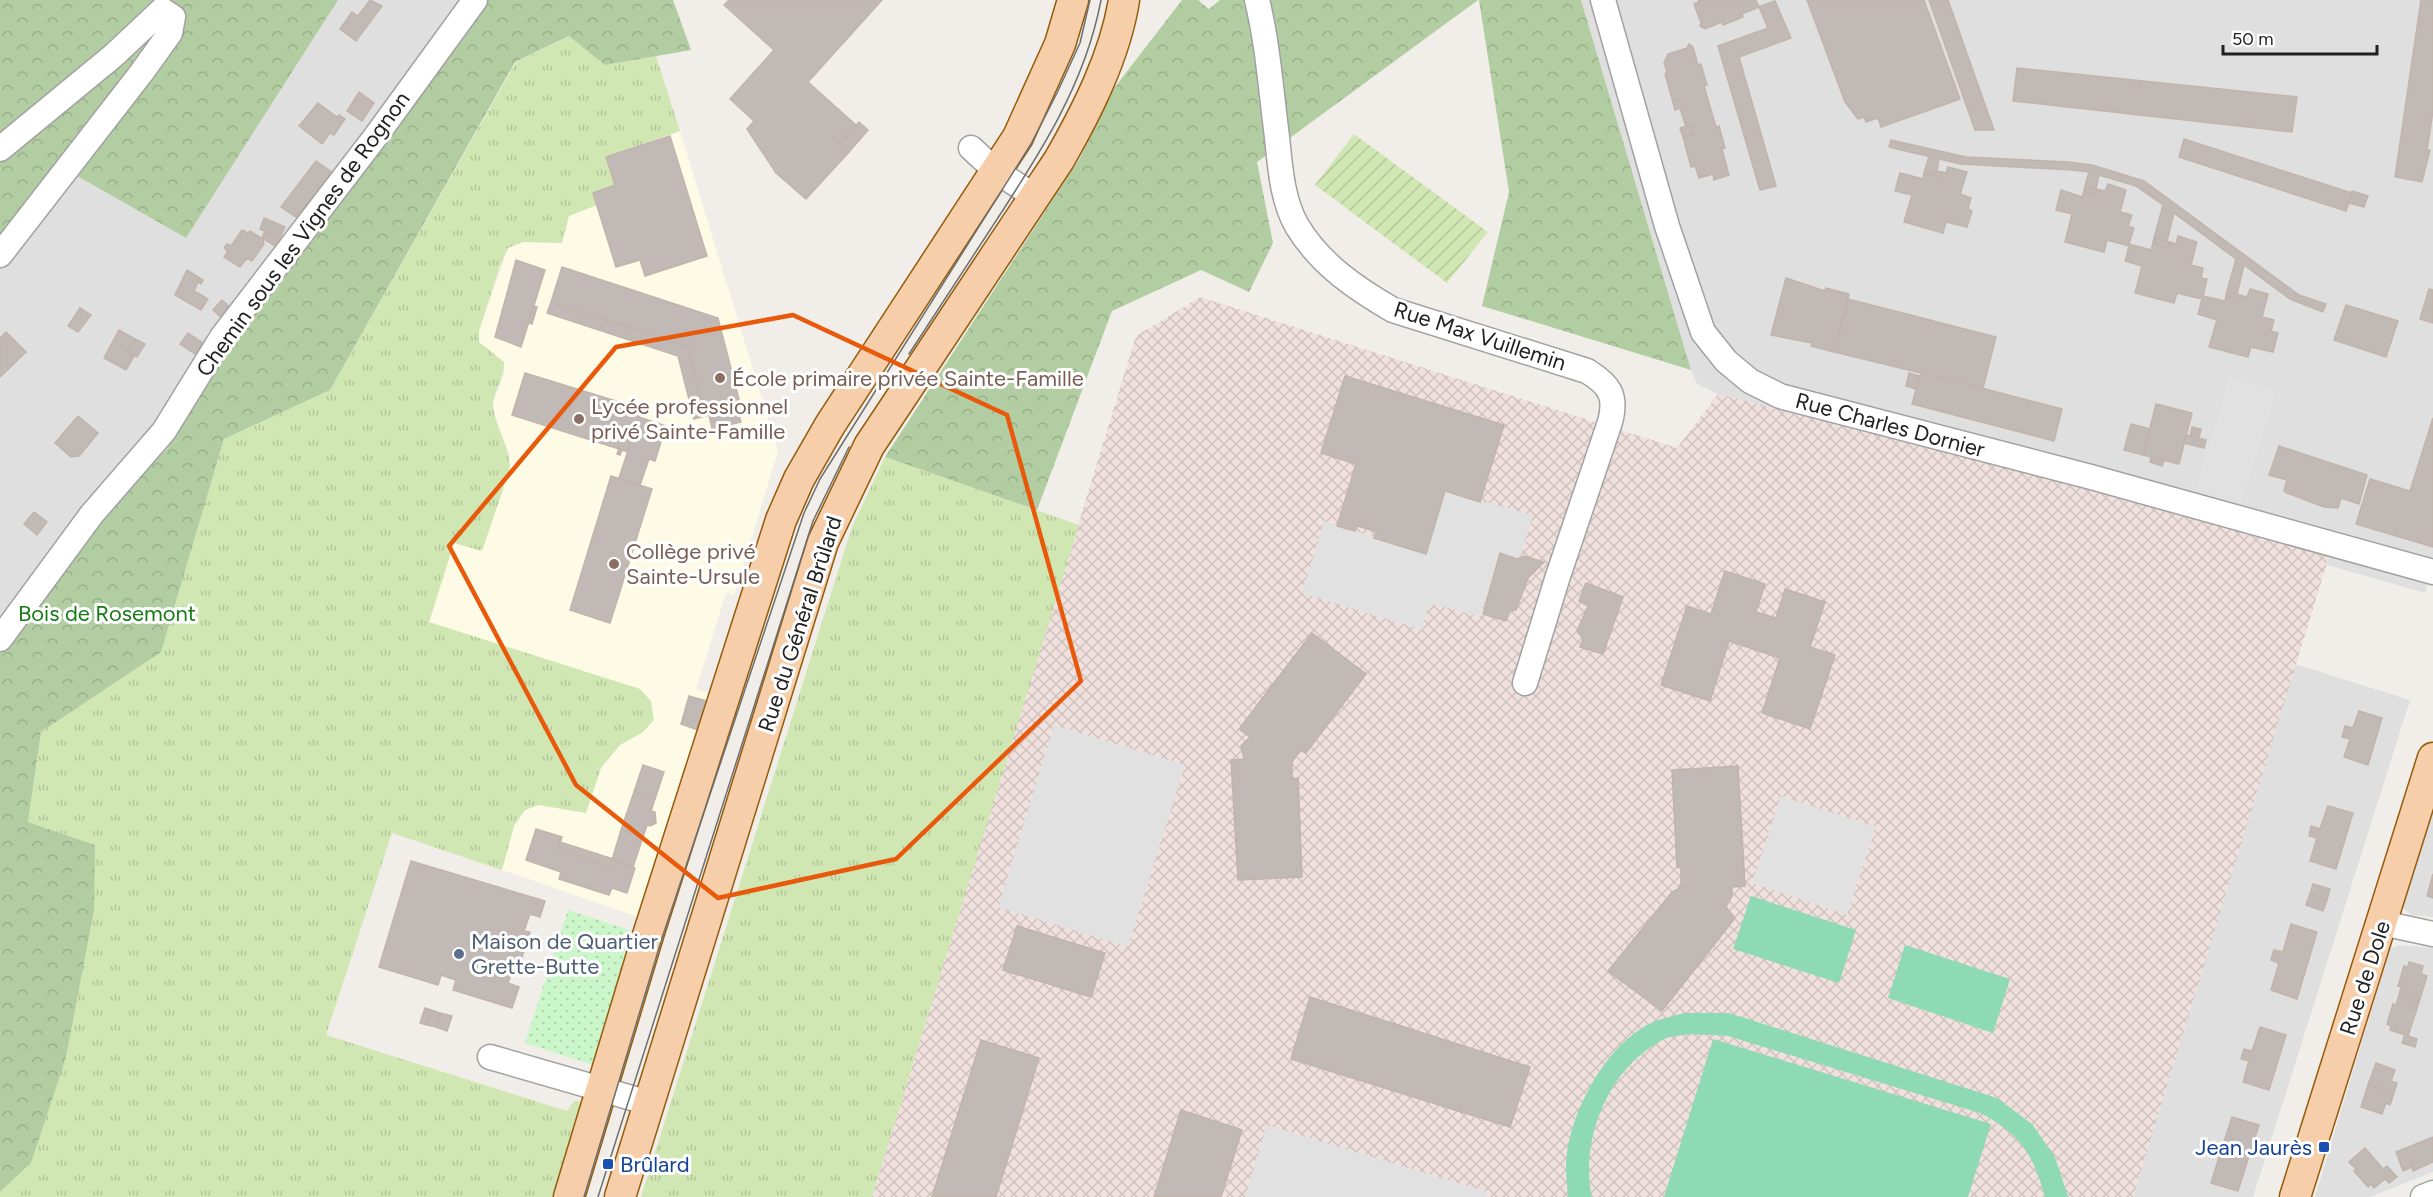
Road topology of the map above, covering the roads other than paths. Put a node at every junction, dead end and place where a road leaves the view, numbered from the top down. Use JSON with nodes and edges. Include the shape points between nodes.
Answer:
{"nodes":[{"id":1,"x":475,"y":0,"type":"edge"},
{"id":2,"x":1073,"y":0,"type":"edge"},
{"id":3,"x":1124,"y":0,"type":"edge"},
{"id":4,"x":1257,"y":0,"type":"edge"},
{"id":5,"x":1603,"y":0,"type":"edge"},
{"id":6,"x":971,"y":148,"type":"dead end"},
{"id":7,"x":0,"y":149,"type":"edge"},
{"id":8,"x":996,"y":171,"type":"junction"},
{"id":9,"x":1034,"y":196,"type":"junction"},
{"id":10,"x":0,"y":255,"type":"edge"},
{"id":11,"x":2433,"y":572,"type":"edge"},
{"id":12,"x":0,"y":639,"type":"edge"},
{"id":13,"x":1525,"y":683,"type":"dead end"},
{"id":14,"x":2433,"y":758,"type":"edge"},
{"id":15,"x":2382,"y":923,"type":"junction"},
{"id":16,"x":2433,"y":934,"type":"edge"},
{"id":17,"x":490,"y":1057,"type":"dead end"},
{"id":18,"x":602,"y":1090,"type":"junction"},
{"id":19,"x":649,"y":1103,"type":"junction"},
{"id":20,"x":2433,"y":1193,"type":"edge"},
{"id":21,"x":569,"y":1197,"type":"edge"},
{"id":22,"x":620,"y":1197,"type":"edge"},
{"id":23,"x":2295,"y":1197,"type":"edge"},
{"id":24,"x":2423,"y":1197,"type":"edge"}],
"edges":[{"from":1,"to":12,"type":"street","name":"Chemin sous les Vignes de Rognon","via":[[222,337],[164,431],[92,514]]},
{"from":2,"to":8,"type":"main road","via":[[1046,79]]},
{"from":3,"to":9,"type":"main road","name":"Rue du Général Brûlard","via":[[1108,59],[1080,122]]},
{"from":4,"to":13,"type":"street","name":"Rue Max Vuillemin","via":[[1266,35],[1282,184],[1296,224],[1333,270],[1393,310],[1587,371],[1600,379],[1612,397],[1610,422]]},
{"from":5,"to":11,"type":"street","name":"Rue Charles Dornier","via":[[1667,226],[1700,322],[1714,348],[1750,381],[1780,396]]},
{"from":6,"to":8,"type":"street"},
{"from":7,"to":10,"type":"street","via":[[113,56],[162,10],[173,17],[170,33],[142,72]]},
{"from":8,"to":9,"type":"street"},
{"from":8,"to":18,"type":"main road","via":[[799,479],[739,646]]},
{"from":9,"to":19,"type":"main road","name":"Rue du Général Brûlard","via":[[869,446],[823,542]]},
{"from":14,"to":15,"type":"main road","name":"Rue de Dole"},
{"from":15,"to":16,"type":"street"},
{"from":15,"to":23,"type":"main road","name":"Rue de Dole"},
{"from":17,"to":18,"type":"street"},
{"from":18,"to":19,"type":"street"},
{"from":18,"to":21,"type":"main road"},
{"from":19,"to":22,"type":"main road","name":"Rue du Général Brûlard"},
{"from":20,"to":24,"type":"street"}]}
